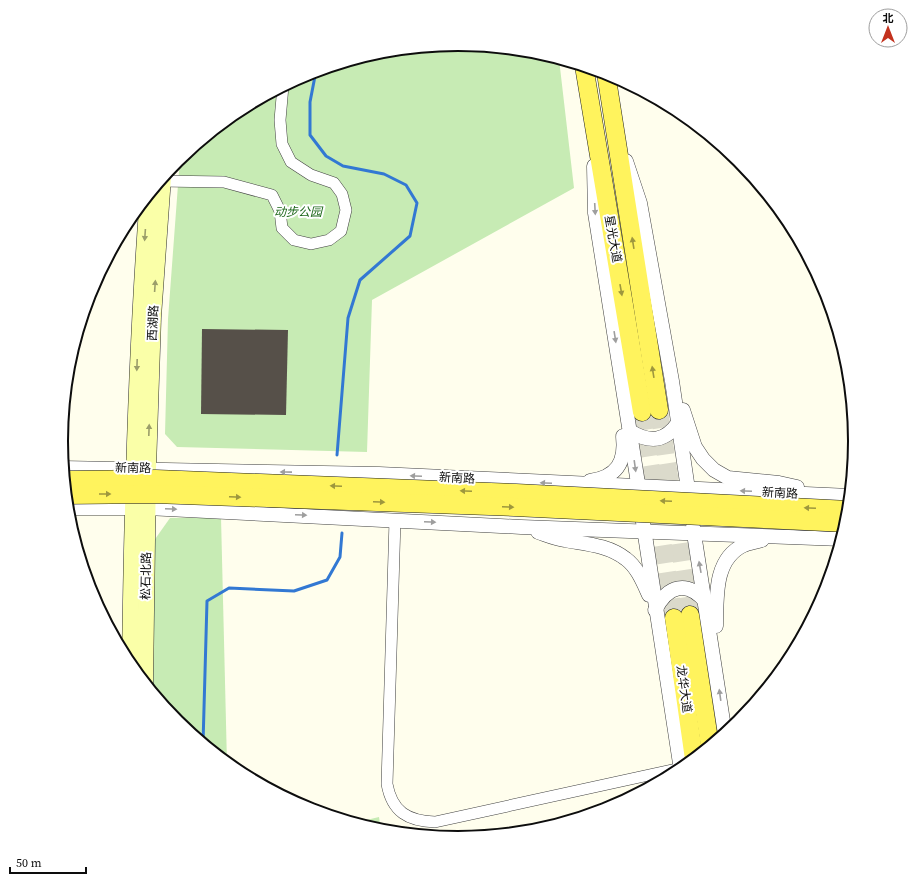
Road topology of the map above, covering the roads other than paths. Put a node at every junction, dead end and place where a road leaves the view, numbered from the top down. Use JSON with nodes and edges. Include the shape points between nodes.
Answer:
{"nodes":[{"id":1,"x":585,"y":72,"type":"edge"},
{"id":2,"x":607,"y":81,"type":"edge"},
{"id":3,"x":282,"y":92,"type":"edge"},
{"id":4,"x":614,"y":125,"type":"junction"},
{"id":5,"x":594,"y":128,"type":"junction"},
{"id":6,"x":168,"y":180,"type":"edge"},
{"id":7,"x":161,"y":187,"type":"edge"},
{"id":8,"x":147,"y":205,"type":"edge"},
{"id":9,"x":622,"y":379,"type":"junction"},
{"id":10,"x":672,"y":381,"type":"junction"},
{"id":11,"x":678,"y":424,"type":"junction"},
{"id":12,"x":630,"y":431,"type":"junction"},
{"id":13,"x":68,"y":468,"type":"edge"},
{"id":14,"x":140,"y":468,"type":"junction"},
{"id":15,"x":70,"y":480,"type":"edge"},
{"id":16,"x":572,"y":484,"type":"junction"},
{"id":17,"x":638,"y":487,"type":"junction"},
{"id":18,"x":688,"y":488,"type":"junction"},
{"id":19,"x":71,"y":495,"type":"edge"},
{"id":20,"x":827,"y":495,"type":"junction"},
{"id":21,"x":844,"y":496,"type":"edge"},
{"id":22,"x":73,"y":508,"type":"edge"},
{"id":23,"x":139,"y":508,"type":"junction"},
{"id":24,"x":842,"y":510,"type":"edge"},
{"id":25,"x":395,"y":520,"type":"junction"},
{"id":26,"x":840,"y":523,"type":"edge"},
{"id":27,"x":521,"y":527,"type":"junction"},
{"id":28,"x":644,"y":532,"type":"junction"},
{"id":29,"x":694,"y":534,"type":"junction"},
{"id":30,"x":774,"y":537,"type":"junction"},
{"id":31,"x":836,"y":539,"type":"edge"},
{"id":32,"x":706,"y":602,"type":"junction"},
{"id":33,"x":655,"y":610,"type":"junction"},
{"id":34,"x":131,"y":654,"type":"edge"},
{"id":35,"x":715,"y":663,"type":"junction"},
{"id":36,"x":145,"y":674,"type":"edge"},
{"id":37,"x":724,"y":727,"type":"edge"},
{"id":38,"x":709,"y":740,"type":"edge"},
{"id":39,"x":686,"y":758,"type":"edge"},
{"id":40,"x":685,"y":759,"type":"edge"},
{"id":41,"x":669,"y":770,"type":"edge"}],
"edges":[{"from":1,"to":5,"type":"main road","name":"星光大道"},
{"from":2,"to":4,"type":"main road","name":"星光大道"},
{"from":3,"to":6,"type":"street","via":[[280,120],[282,144],[291,162],[311,175],[334,183],[342,194],[346,210],[341,231],[329,240],[311,244],[294,240],[282,228],[280,211],[272,195],[224,182]]},
{"from":5,"to":4,"type":"main road","name":"星光大道","one_way":true,"via":[[650,411]]},
{"from":4,"to":10,"type":"street","via":[[640,203]]},
{"from":5,"to":9,"type":"street","one_way":true,"via":[[595,213]]},
{"from":14,"to":7,"type":"main road","name":"西湖路","one_way":true},
{"from":8,"to":14,"type":"main road","name":"西湖路","one_way":true,"via":[[139,316]]},
{"from":9,"to":12,"type":"street"},
{"from":9,"to":16,"type":"street","via":[[621,414],[625,450],[622,460],[609,476]]},
{"from":10,"to":11,"type":"street"},
{"from":10,"to":20,"type":"street","via":[[695,447],[714,470],[728,478],[779,483]]},
{"from":11,"to":12,"type":"street","via":[[665,437],[652,439],[641,438]]},
{"from":11,"to":18,"type":"street"},
{"from":12,"to":17,"type":"street","one_way":true},
{"from":13,"to":14,"type":"street","name":"新南路"},
{"from":16,"to":14,"type":"street","name":"新南路","one_way":true,"via":[[379,474]]},
{"from":14,"to":23,"type":"main road","name":"松石北路"},
{"from":24,"to":15,"type":"main road","name":"新南路","one_way":true,"bridge":true,"via":[[516,493],[156,480]]},
{"from":16,"to":17,"type":"street","name":"新南路"},
{"from":17,"to":18,"type":"street","name":"新南路"},
{"from":17,"to":28,"type":"street"},
{"from":20,"to":18,"type":"street","name":"新南路","one_way":true},
{"from":18,"to":29,"type":"street"},
{"from":19,"to":26,"type":"main road","one_way":true,"bridge":true,"via":[[154,494],[444,504]]},
{"from":20,"to":21,"type":"street","name":"新南路"},
{"from":22,"to":23,"type":"street"},
{"from":23,"to":25,"type":"street","one_way":true},
{"from":23,"to":34,"type":"main road","name":"松石北路"},
{"from":23,"to":36,"type":"main road","name":"松石北路"},
{"from":25,"to":27,"type":"street","one_way":true},
{"from":25,"to":41,"type":"street","via":[[387,784],[390,798],[397,808],[407,817],[435,822]]},
{"from":27,"to":28,"type":"street"},
{"from":27,"to":33,"type":"street","via":[[563,540],[594,545],[627,559],[643,581]]},
{"from":28,"to":29,"type":"street"},
{"from":28,"to":33,"type":"street"},
{"from":29,"to":30,"type":"street"},
{"from":32,"to":29,"type":"street","one_way":true},
{"from":30,"to":31,"type":"street"},
{"from":30,"to":35,"type":"street","via":[[743,546],[732,553],[720,573]]},
{"from":32,"to":33,"type":"street","via":[[692,589],[675,589],[666,594]]},
{"from":32,"to":35,"type":"street"},
{"from":33,"to":40,"type":"street"},
{"from":37,"to":35,"type":"street","one_way":true},
{"from":38,"to":39,"type":"main road","name":"龙华大道","via":[[682,617]]}]}
